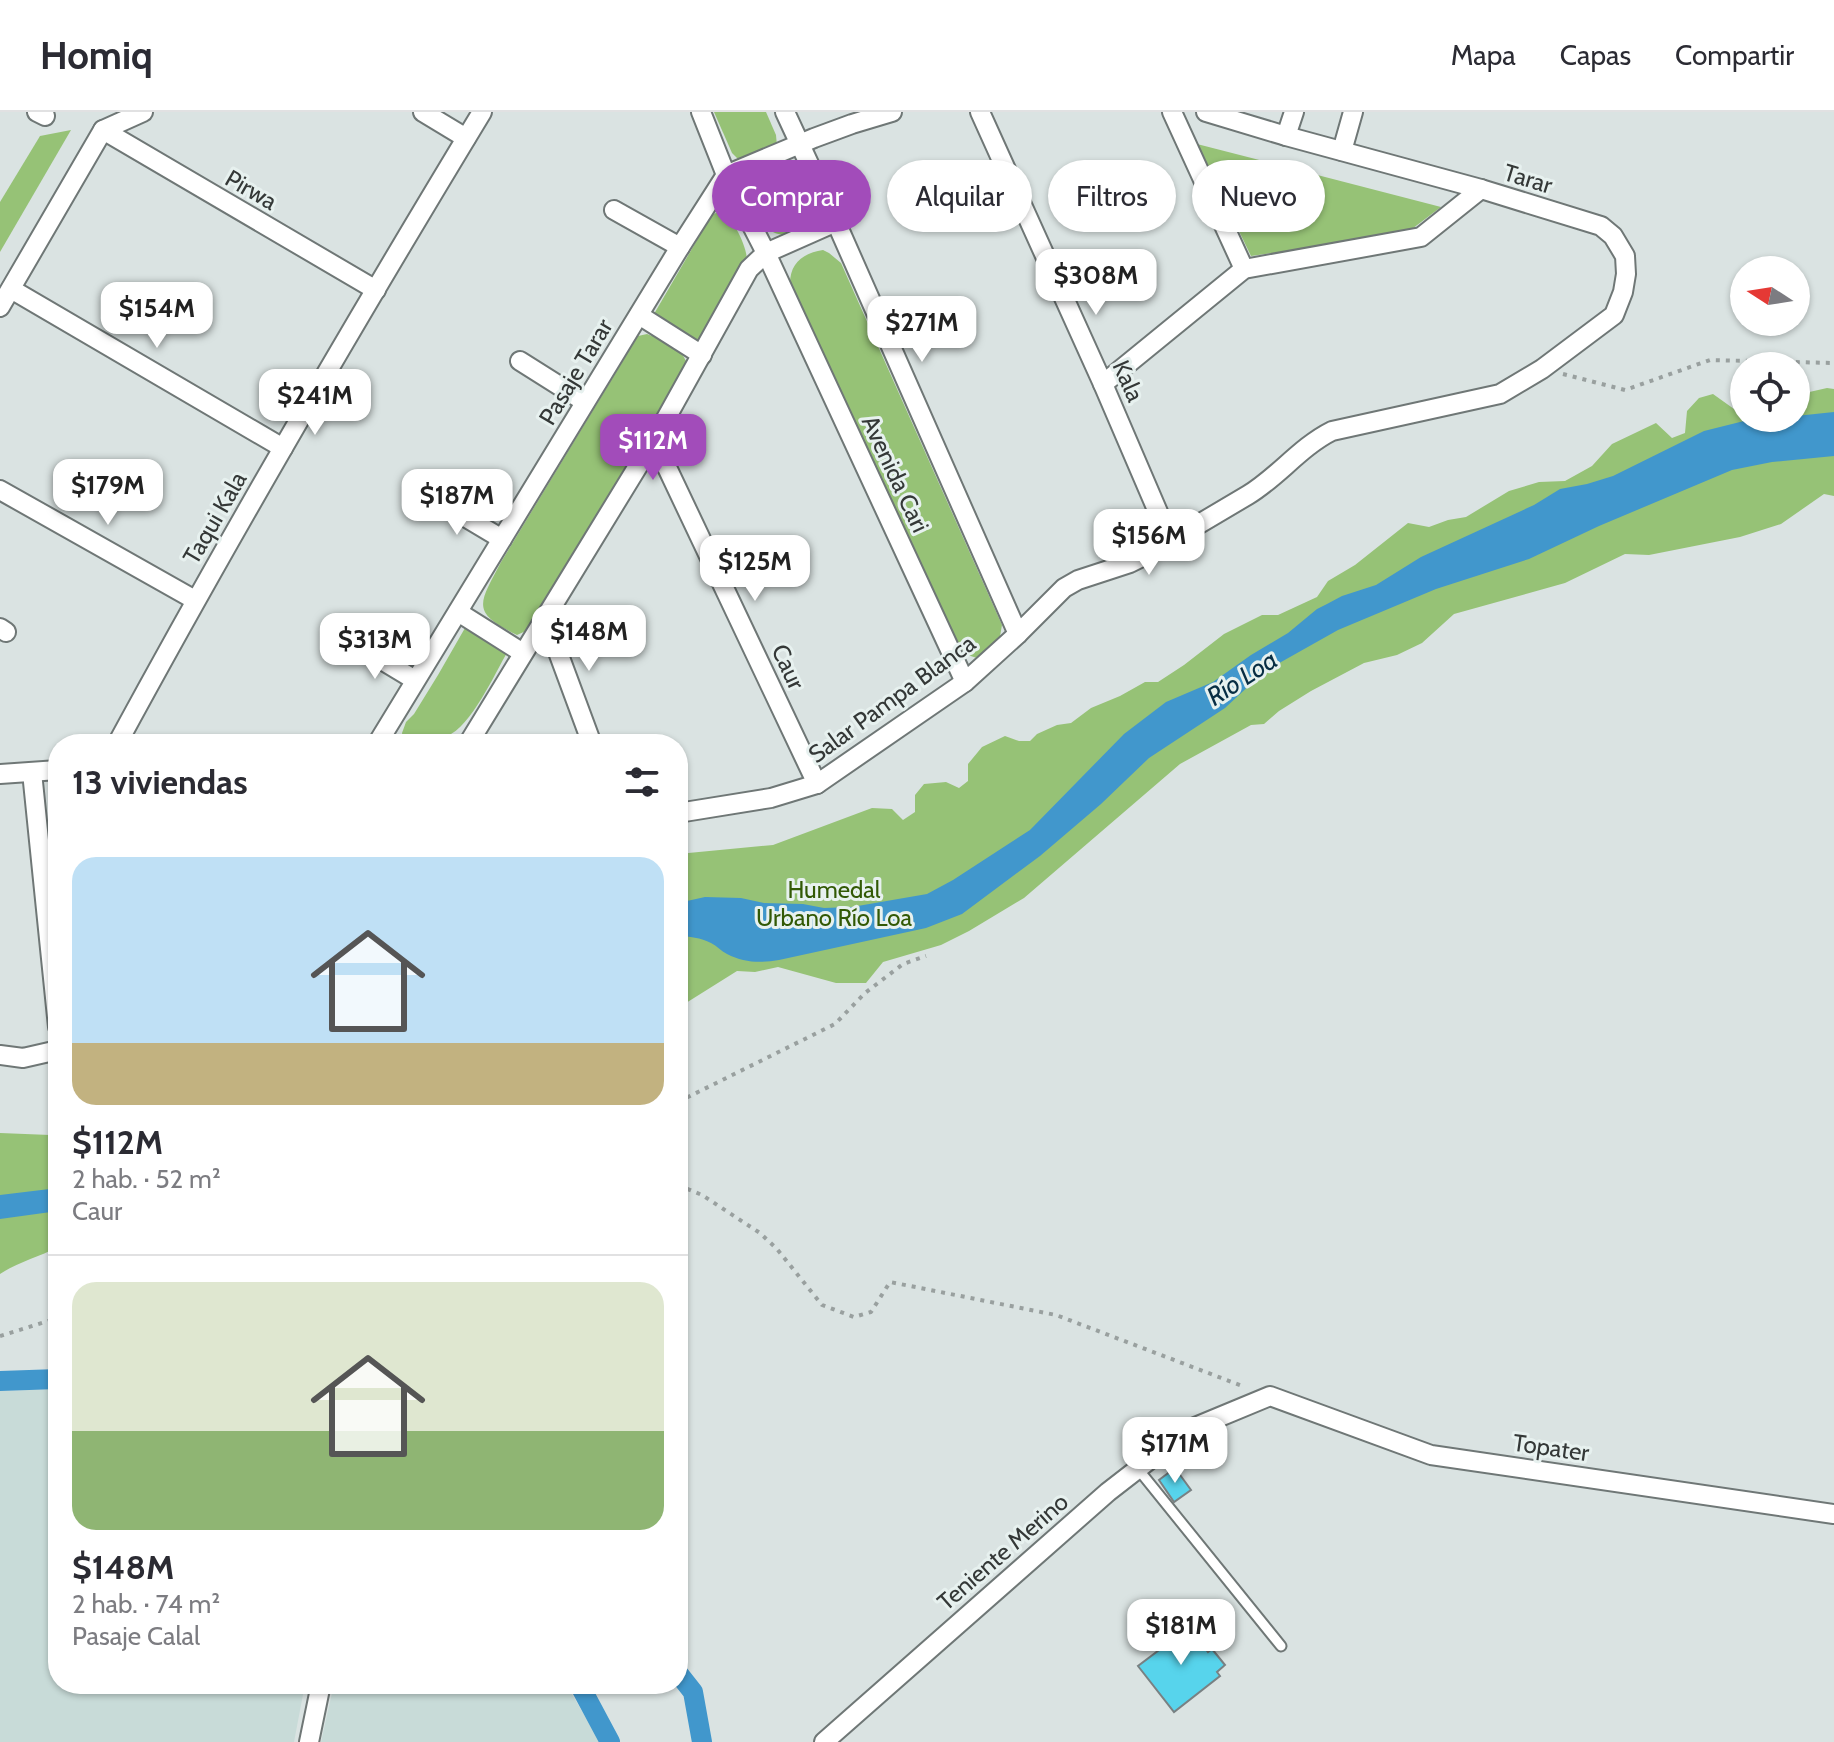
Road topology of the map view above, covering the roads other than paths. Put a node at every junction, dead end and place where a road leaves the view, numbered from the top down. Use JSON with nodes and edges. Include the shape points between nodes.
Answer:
{"nodes":[{"id":1,"x":143,"y":112,"type":"edge"},
{"id":2,"x":423,"y":112,"type":"edge"},
{"id":3,"x":482,"y":112,"type":"edge"},
{"id":4,"x":701,"y":112,"type":"edge"},
{"id":5,"x":785,"y":112,"type":"edge"},
{"id":6,"x":892,"y":112,"type":"edge"},
{"id":7,"x":980,"y":112,"type":"edge"},
{"id":8,"x":1172,"y":112,"type":"edge"},
{"id":9,"x":1206,"y":112,"type":"edge"},
{"id":10,"x":1294,"y":112,"type":"edge"},
{"id":11,"x":1353,"y":112,"type":"edge"},
{"id":12,"x":103,"y":130,"type":"junction"},
{"id":13,"x":1286,"y":136,"type":"junction"},
{"id":14,"x":466,"y":138,"type":"junction"},
{"id":15,"x":799,"y":144,"type":"junction"},
{"id":16,"x":1342,"y":151,"type":"junction"},
{"id":17,"x":720,"y":160,"type":"edge"},
{"id":18,"x":761,"y":160,"type":"edge"},
{"id":19,"x":807,"y":160,"type":"edge"},
{"id":20,"x":1481,"y":189,"type":"junction"},
{"id":21,"x":712,"y":197,"type":"edge"},
{"id":22,"x":614,"y":210,"type":"dead end"},
{"id":23,"x":755,"y":232,"type":"edge"},
{"id":24,"x":813,"y":232,"type":"edge"},
{"id":25,"x":840,"y":232,"type":"edge"},
{"id":26,"x":680,"y":247,"type":"junction"},
{"id":27,"x":766,"y":253,"type":"junction"},
{"id":28,"x":1244,"y":269,"type":"junction"},
{"id":29,"x":11,"y":289,"type":"junction"},
{"id":30,"x":376,"y":290,"type":"junction"},
{"id":31,"x":0,"y":307,"type":"edge"},
{"id":32,"x":639,"y":315,"type":"junction"},
{"id":33,"x":1614,"y":315,"type":"joint"},
{"id":34,"x":702,"y":355,"type":"junction"},
{"id":35,"x":520,"y":361,"type":"dead end"},
{"id":36,"x":1103,"y":384,"type":"junction"},
{"id":37,"x":585,"y":402,"type":"junction"},
{"id":38,"x":654,"y":440,"type":"junction"},
{"id":39,"x":283,"y":448,"type":"junction"},
{"id":40,"x":0,"y":490,"type":"edge"},
{"id":41,"x":435,"y":499,"type":"dead end"},
{"id":42,"x":502,"y":539,"type":"junction"},
{"id":43,"x":1170,"y":540,"type":"junction"},
{"id":44,"x":195,"y":600,"type":"junction"},
{"id":45,"x":458,"y":612,"type":"junction"},
{"id":46,"x":545,"y":617,"type":"junction"},
{"id":47,"x":1018,"y":634,"type":"junction"},
{"id":48,"x":357,"y":645,"type":"dead end"},
{"id":49,"x":523,"y":653,"type":"junction"},
{"id":50,"x":415,"y":680,"type":"junction"},
{"id":51,"x":965,"y":682,"type":"junction"},
{"id":52,"x":122,"y":734,"type":"edge"},
{"id":53,"x":383,"y":734,"type":"edge"},
{"id":54,"x":474,"y":734,"type":"edge"},
{"id":55,"x":588,"y":734,"type":"edge"},
{"id":56,"x":48,"y":771,"type":"edge"},
{"id":57,"x":32,"y":772,"type":"junction"},
{"id":58,"x":0,"y":774,"type":"edge"},
{"id":59,"x":817,"y":784,"type":"junction"},
{"id":60,"x":688,"y":811,"type":"edge"},
{"id":61,"x":48,"y":929,"type":"edge"},
{"id":62,"x":48,"y":1052,"type":"edge"},
{"id":63,"x":0,"y":1055,"type":"edge"},
{"id":64,"x":1270,"y":1396,"type":"joint"},
{"id":65,"x":1138,"y":1469,"type":"junction"},
{"id":66,"x":1834,"y":1514,"type":"edge"},
{"id":67,"x":1281,"y":1646,"type":"dead end"},
{"id":68,"x":319,"y":1694,"type":"edge"},
{"id":69,"x":309,"y":1742,"type":"edge"},
{"id":70,"x":824,"y":1742,"type":"edge"}],
"edges":[{"from":1,"to":12,"type":"street"},
{"from":2,"to":14,"type":"street"},
{"from":3,"to":14,"type":"street","name":"Taqui Kala"},
{"from":4,"to":17,"type":"street","name":"Avenida Cari"},
{"from":5,"to":15,"type":"street","name":"Avenida Cari"},
{"from":6,"to":15,"type":"street"},
{"from":7,"to":36,"type":"street","name":"Kala"},
{"from":8,"to":28,"type":"street"},
{"from":9,"to":13,"type":"street","name":"Tarar"},
{"from":10,"to":13,"type":"street"},
{"from":11,"to":16,"type":"street"},
{"from":12,"to":29,"type":"street"},
{"from":12,"to":30,"type":"street","name":"Pirwa"},
{"from":13,"to":16,"type":"street","name":"Tarar"},
{"from":14,"to":30,"type":"street","name":"Taqui Kala"},
{"from":15,"to":18,"type":"street"},
{"from":15,"to":19,"type":"street","name":"Avenida Cari"},
{"from":16,"to":20,"type":"street","name":"Tarar"},
{"from":20,"to":28,"type":"street","via":[[1421,237]]},
{"from":20,"to":33,"type":"street","name":"Tarar","via":[[1601,226],[1613,236],[1625,256],[1626,274]]},
{"from":21,"to":26,"type":"street","name":"Pasaje Tarar"},
{"from":22,"to":26,"type":"street"},
{"from":23,"to":27,"type":"street","name":"Avenida Cari"},
{"from":24,"to":27,"type":"street"},
{"from":25,"to":47,"type":"street","name":"Avenida Cari"},
{"from":26,"to":32,"type":"street","name":"Pasaje Tarar"},
{"from":27,"to":34,"type":"street","via":[[749,269]]},
{"from":27,"to":51,"type":"street","name":"Avenida Cari"},
{"from":28,"to":36,"type":"street"},
{"from":29,"to":31,"type":"street"},
{"from":29,"to":39,"type":"street"},
{"from":30,"to":39,"type":"street","name":"Taqui Kala"},
{"from":32,"to":34,"type":"street"},
{"from":32,"to":37,"type":"street","name":"Pasaje Tarar"},
{"from":33,"to":43,"type":"street","name":"Salar Pampa Blanca","via":[[1500,394],[1332,431],[1261,487]]},
{"from":34,"to":38,"type":"street"},
{"from":35,"to":37,"type":"street"},
{"from":36,"to":43,"type":"street","name":"Kala"},
{"from":37,"to":42,"type":"street","name":"Pasaje Tarar"},
{"from":38,"to":46,"type":"street"},
{"from":38,"to":59,"type":"street","name":"Caur"},
{"from":39,"to":44,"type":"street","name":"Taqui Kala"},
{"from":40,"to":44,"type":"street"},
{"from":41,"to":42,"type":"street"},
{"from":42,"to":45,"type":"street","name":"Pasaje Tarar"},
{"from":43,"to":47,"type":"street","name":"Salar Pampa Blanca","via":[[1130,563],[1064,588]]},
{"from":44,"to":52,"type":"street","name":"Taqui Kala"},
{"from":45,"to":49,"type":"street"},
{"from":45,"to":50,"type":"street","name":"Pasaje Tarar"},
{"from":46,"to":49,"type":"street"},
{"from":46,"to":55,"type":"street"},
{"from":47,"to":51,"type":"street","name":"Salar Pampa Blanca"},
{"from":48,"to":50,"type":"street"},
{"from":49,"to":54,"type":"street"},
{"from":50,"to":53,"type":"street","name":"Pasaje Tarar"},
{"from":51,"to":59,"type":"street","name":"Salar Pampa Blanca"},
{"from":56,"to":57,"type":"street"},
{"from":57,"to":58,"type":"street"},
{"from":57,"to":61,"type":"street"},
{"from":59,"to":60,"type":"street","name":"Salar Pampa Blanca","via":[[771,798]]},
{"from":62,"to":63,"type":"street","via":[[23,1058]]},
{"from":64,"to":65,"type":"street","name":"Teniente Merino","via":[[1188,1430]]},
{"from":64,"to":66,"type":"street","name":"Topater","via":[[1431,1455]]},
{"from":65,"to":67,"type":"lane"},
{"from":65,"to":70,"type":"street","name":"Teniente Merino"},
{"from":68,"to":69,"type":"street"}]}
